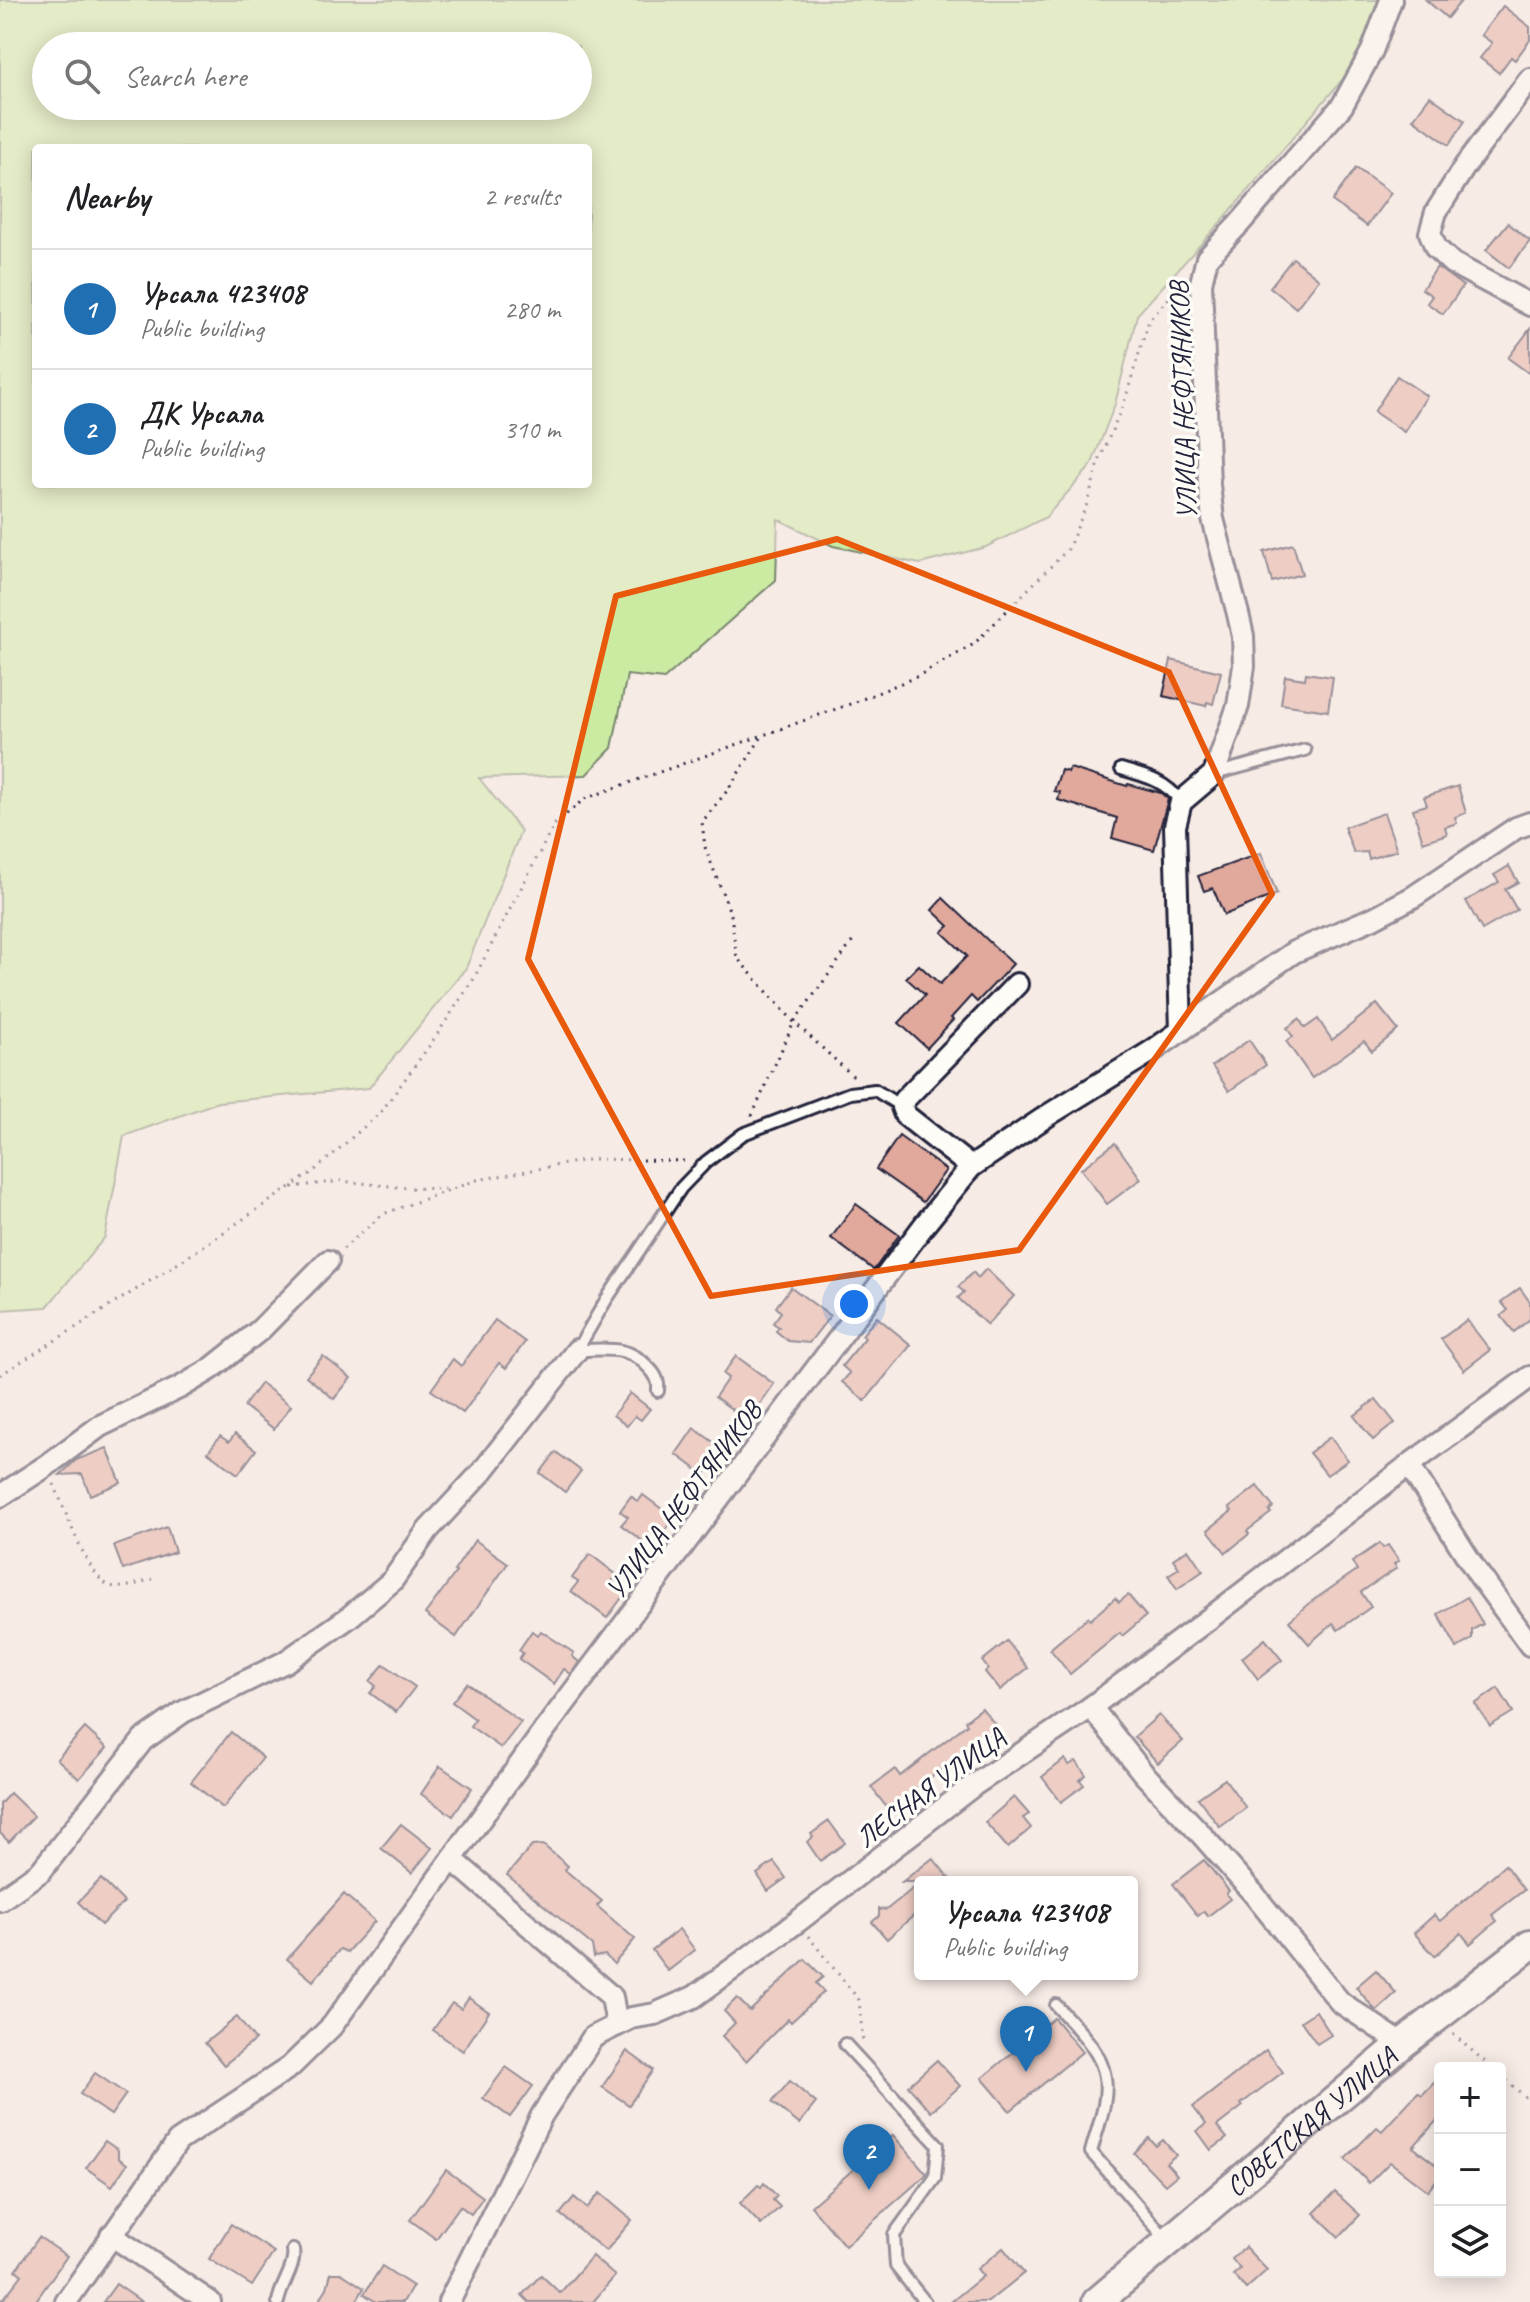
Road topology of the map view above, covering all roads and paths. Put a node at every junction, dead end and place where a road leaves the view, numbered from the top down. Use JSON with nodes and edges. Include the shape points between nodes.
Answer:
{"nodes":[{"id":1,"x":1391,"y":0,"type":"edge"},
{"id":2,"x":1530,"y":79,"type":"edge"},
{"id":3,"x":1207,"y":258,"type":"junction"},
{"id":4,"x":1530,"y":305,"type":"edge"},
{"id":5,"x":762,"y":736,"type":"junction"},
{"id":6,"x":1305,"y":750,"type":"dead end"},
{"id":7,"x":1121,"y":769,"type":"dead end"},
{"id":8,"x":1214,"y":774,"type":"junction"},
{"id":9,"x":1181,"y":802,"type":"junction"},
{"id":10,"x":1530,"y":823,"type":"edge"},
{"id":11,"x":853,"y":941,"type":"dead end"},
{"id":12,"x":1017,"y":984,"type":"dead end"},
{"id":13,"x":794,"y":1022,"type":"junction"},
{"id":14,"x":1181,"y":1031,"type":"junction"},
{"id":15,"x":875,"y":1090,"type":"junction"},
{"id":16,"x":902,"y":1107,"type":"junction"},
{"id":17,"x":743,"y":1134,"type":"junction"},
{"id":18,"x":706,"y":1162,"type":"junction"},
{"id":19,"x":971,"y":1167,"type":"junction"},
{"id":20,"x":289,"y":1188,"type":"junction"},
{"id":21,"x":451,"y":1189,"type":"junction"},
{"id":22,"x":328,"y":1261,"type":"joint"},
{"id":23,"x":577,"y":1350,"type":"junction"},
{"id":24,"x":0,"y":1375,"type":"edge"},
{"id":25,"x":1530,"y":1377,"type":"edge"},
{"id":26,"x":658,"y":1391,"type":"dead end"},
{"id":27,"x":1409,"y":1465,"type":"junction"},
{"id":28,"x":46,"y":1466,"type":"junction"},
{"id":29,"x":0,"y":1496,"type":"edge"},
{"id":30,"x":152,"y":1579,"type":"dead end"},
{"id":31,"x":1530,"y":1645,"type":"edge"},
{"id":32,"x":1091,"y":1707,"type":"junction"},
{"id":33,"x":453,"y":1860,"type":"junction"},
{"id":34,"x":0,"y":1900,"type":"edge"},
{"id":35,"x":797,"y":1922,"type":"junction"},
{"id":36,"x":1530,"y":1945,"type":"edge"},
{"id":37,"x":1056,"y":2005,"type":"dead end"},
{"id":38,"x":1435,"y":2019,"type":"junction"},
{"id":39,"x":617,"y":2025,"type":"junction"},
{"id":40,"x":845,"y":2044,"type":"dead end"},
{"id":41,"x":1402,"y":2044,"type":"junction"},
{"id":42,"x":1485,"y":2062,"type":"edge"},
{"id":43,"x":865,"y":2066,"type":"junction"},
{"id":44,"x":1506,"y":2080,"type":"edge"},
{"id":45,"x":1530,"y":2101,"type":"edge"},
{"id":46,"x":111,"y":2235,"type":"junction"},
{"id":47,"x":1168,"y":2242,"type":"junction"},
{"id":48,"x":293,"y":2250,"type":"dead end"},
{"id":49,"x":66,"y":2302,"type":"edge"},
{"id":50,"x":210,"y":2302,"type":"edge"},
{"id":51,"x":278,"y":2302,"type":"edge"},
{"id":52,"x":449,"y":2302,"type":"edge"},
{"id":53,"x":925,"y":2302,"type":"edge"},
{"id":54,"x":1097,"y":2302,"type":"edge"}],
"edges":[{"from":1,"to":3,"type":"street","name":"УЛИЦА НЕФТЯНИКОВ","via":[[1372,51],[1342,106]]},
{"from":2,"to":4,"type":"street","via":[[1458,178],[1436,212],[1430,233],[1436,248],[1452,263]]},
{"from":3,"to":5,"type":"path","via":[[1149,320],[1125,400],[1068,549],[974,644],[918,676]]},
{"from":3,"to":8,"type":"street","name":"УЛИЦА НЕФТЯНИКОВ","via":[[1201,283],[1209,485],[1243,636],[1244,666],[1238,706]]},
{"from":5,"to":13,"type":"path","via":[[702,822],[705,847],[731,915],[737,958]]},
{"from":5,"to":20,"type":"path","via":[[584,799],[554,825],[473,980],[430,1045],[381,1112]]},
{"from":6,"to":8,"type":"lane"},
{"from":7,"to":9,"type":"lane","via":[[1171,788]]},
{"from":8,"to":9,"type":"street"},
{"from":9,"to":14,"type":"street","via":[[1175,826]]},
{"from":10,"to":14,"type":"street","name":"УЛИЦА НЕФТЯНИКОВ","via":[[1413,897],[1294,952]]},
{"from":11,"to":13,"type":"path"},
{"from":12,"to":16,"type":"street"},
{"from":13,"to":15,"type":"path"},
{"from":13,"to":17,"type":"path"},
{"from":14,"to":19,"type":"street","name":"УЛИЦА НЕФТЯНИКОВ"},
{"from":15,"to":16,"type":"lane"},
{"from":15,"to":17,"type":"lane","via":[[850,1093]]},
{"from":16,"to":19,"type":"street","via":[[905,1115]]},
{"from":17,"to":18,"type":"lane"},
{"from":18,"to":21,"type":"path","via":[[593,1159]]},
{"from":18,"to":23,"type":"lane","via":[[681,1188]]},
{"from":19,"to":33,"type":"street","name":"УЛИЦА НЕФТЯНИКОВ","via":[[591,1668]]},
{"from":20,"to":21,"type":"path","via":[[341,1181]]},
{"from":20,"to":24,"type":"path"},
{"from":21,"to":22,"type":"path","via":[[383,1214]]},
{"from":22,"to":28,"type":"street","via":[[260,1330],[211,1369],[100,1426]]},
{"from":23,"to":26,"type":"lane","via":[[630,1352],[655,1374]]},
{"from":23,"to":34,"type":"street","via":[[392,1581],[285,1662],[183,1712],[143,1740],[41,1871]]},
{"from":25,"to":27,"type":"street","name":"ЛЕСНАЯ УЛИЦА"},
{"from":27,"to":31,"type":"street"},
{"from":27,"to":32,"type":"street","name":"ЛЕСНАЯ УЛИЦА"},
{"from":28,"to":29,"type":"street"},
{"from":28,"to":30,"type":"path","via":[[97,1576],[122,1587]]},
{"from":32,"to":35,"type":"street","name":"ЛЕСНАЯ УЛИЦА","via":[[974,1785]]},
{"from":32,"to":41,"type":"street","via":[[1340,2002]]},
{"from":33,"to":39,"type":"street","via":[[612,1997]]},
{"from":33,"to":46,"type":"street","name":"УЛИЦА НЕФТЯНИКОВ","via":[[332,2026],[290,2067],[178,2141]]},
{"from":35,"to":39,"type":"street","name":"ЛЕСНАЯ УЛИЦА","via":[[694,1997]]},
{"from":35,"to":43,"type":"path","via":[[859,2000]]},
{"from":36,"to":38,"type":"street","name":"СОВЕТСКАЯ УЛИЦА"},
{"from":37,"to":47,"type":"lane","via":[[1093,2048],[1106,2078],[1091,2152]]},
{"from":38,"to":41,"type":"street","name":"СОВЕТСКАЯ УЛИЦА"},
{"from":38,"to":42,"type":"path"},
{"from":39,"to":52,"type":"street","name":"ЛЕСНАЯ УЛИЦА","via":[[593,2037],[542,2115]]},
{"from":40,"to":43,"type":"lane"},
{"from":41,"to":47,"type":"street","name":"СОВЕТСКАЯ УЛИЦА"},
{"from":43,"to":53,"type":"lane","via":[[938,2145],[935,2178],[894,2235],[896,2266]]},
{"from":44,"to":45,"type":"path"},
{"from":46,"to":49,"type":"street","name":"УЛИЦА НЕФТЯНИКОВ"},
{"from":46,"to":50,"type":"street"},
{"from":47,"to":54,"type":"street","name":"СОВЕТСКАЯ УЛИЦА"},
{"from":48,"to":51,"type":"lane"}]}
